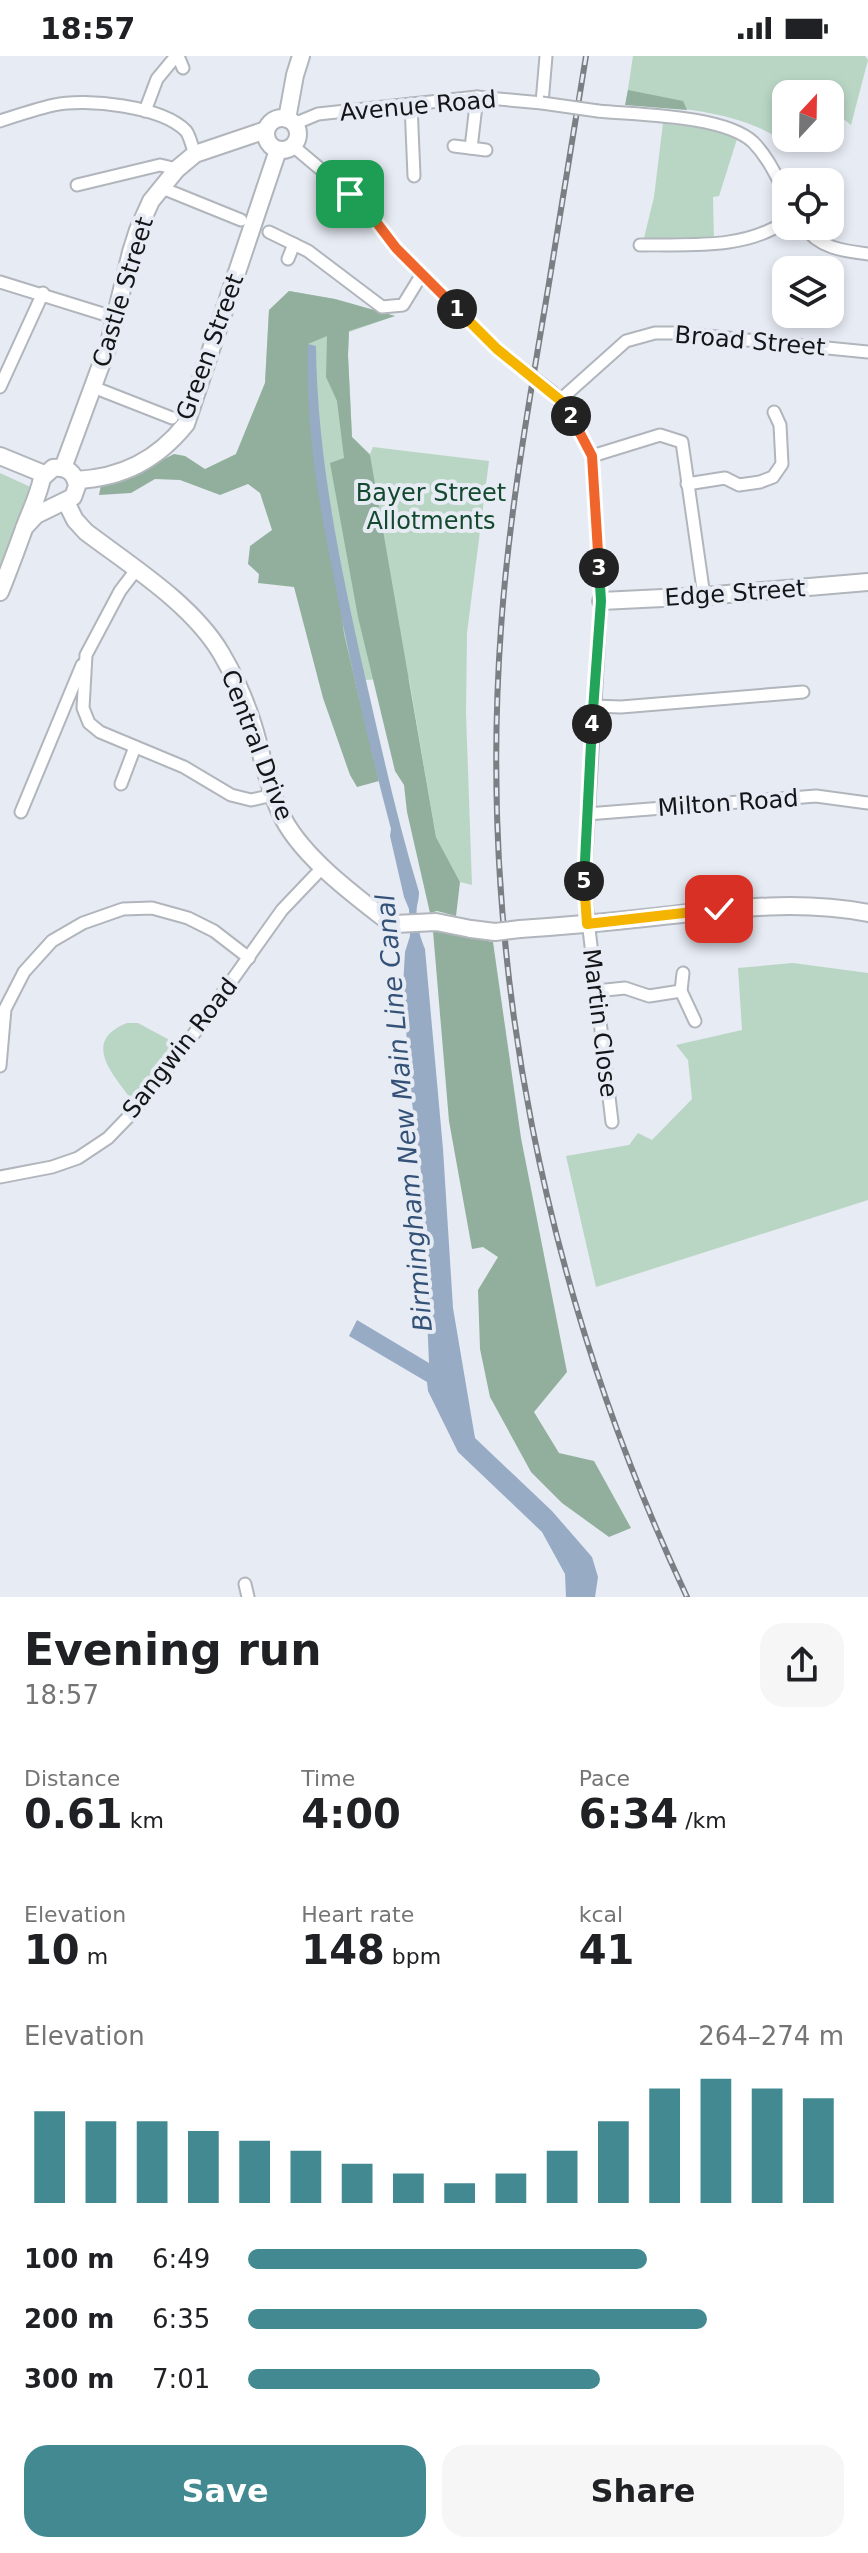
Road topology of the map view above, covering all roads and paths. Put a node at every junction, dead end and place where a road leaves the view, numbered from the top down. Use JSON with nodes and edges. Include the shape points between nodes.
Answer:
{"nodes":[{"id":1,"x":177,"y":56,"type":"edge"},
{"id":2,"x":301,"y":56,"type":"edge"},
{"id":3,"x":546,"y":56,"type":"edge"},
{"id":4,"x":183,"y":68,"type":"dead end"},
{"id":5,"x":477,"y":97,"type":"junction"},
{"id":6,"x":542,"y":103,"type":"junction"},
{"id":7,"x":411,"y":104,"type":"junction"},
{"id":8,"x":145,"y":111,"type":"junction"},
{"id":9,"x":0,"y":121,"type":"edge"},
{"id":10,"x":291,"y":121,"type":"junction"},
{"id":11,"x":266,"y":130,"type":"junction"},
{"id":12,"x":454,"y":146,"type":"dead end"},
{"id":13,"x":286,"y":148,"type":"junction"},
{"id":14,"x":471,"y":148,"type":"junction"},
{"id":15,"x":486,"y":150,"type":"dead end"},
{"id":16,"x":195,"y":154,"type":"junction"},
{"id":17,"x":177,"y":169,"type":"junction"},
{"id":18,"x":772,"y":169,"type":"edge"},
{"id":19,"x":414,"y":176,"type":"dead end"},
{"id":20,"x":77,"y":185,"type":"dead end"},
{"id":21,"x":162,"y":188,"type":"junction"},
{"id":22,"x":241,"y":220,"type":"dead end"},
{"id":23,"x":772,"y":231,"type":"edge"},
{"id":24,"x":269,"y":232,"type":"dead end"},
{"id":25,"x":818,"y":240,"type":"edge"},
{"id":26,"x":294,"y":244,"type":"junction"},
{"id":27,"x":640,"y":245,"type":"dead end"},
{"id":28,"x":868,"y":254,"type":"edge"},
{"id":29,"x":288,"y":259,"type":"dead end"},
{"id":30,"x":422,"y":274,"type":"junction"},
{"id":31,"x":0,"y":282,"type":"edge"},
{"id":32,"x":43,"y":293,"type":"junction"},
{"id":33,"x":116,"y":318,"type":"junction"},
{"id":34,"x":868,"y":352,"type":"edge"},
{"id":35,"x":0,"y":387,"type":"edge"},
{"id":36,"x":93,"y":387,"type":"junction"},
{"id":37,"x":556,"y":397,"type":"junction"},
{"id":38,"x":774,"y":412,"type":"dead end"},
{"id":39,"x":172,"y":418,"type":"dead end"},
{"id":40,"x":0,"y":456,"type":"edge"},
{"id":41,"x":592,"y":456,"type":"junction"},
{"id":42,"x":63,"y":468,"type":"junction"},
{"id":43,"x":76,"y":480,"type":"junction"},
{"id":44,"x":43,"y":481,"type":"junction"},
{"id":45,"x":687,"y":484,"type":"junction"},
{"id":46,"x":61,"y":502,"type":"junction"},
{"id":47,"x":24,"y":528,"type":"junction"},
{"id":48,"x":136,"y":570,"type":"junction"},
{"id":49,"x":868,"y":582,"type":"edge"},
{"id":50,"x":0,"y":592,"type":"edge"},
{"id":51,"x":704,"y":596,"type":"junction"},
{"id":52,"x":601,"y":601,"type":"junction"},
{"id":53,"x":86,"y":655,"type":"junction"},
{"id":54,"x":803,"y":692,"type":"dead end"},
{"id":55,"x":593,"y":706,"type":"junction"},
{"id":56,"x":135,"y":747,"type":"junction"},
{"id":57,"x":121,"y":784,"type":"dead end"},
{"id":58,"x":273,"y":795,"type":"junction"},
{"id":59,"x":868,"y":803,"type":"edge"},
{"id":60,"x":21,"y":812,"type":"dead end"},
{"id":61,"x":587,"y":814,"type":"junction"},
{"id":62,"x":323,"y":867,"type":"junction"},
{"id":63,"x":868,"y":913,"type":"edge"},
{"id":64,"x":587,"y":924,"type":"junction"},
{"id":65,"x":249,"y":958,"type":"junction"},
{"id":66,"x":683,"y":973,"type":"dead end"},
{"id":67,"x":596,"y":991,"type":"junction"},
{"id":68,"x":681,"y":991,"type":"junction"},
{"id":69,"x":695,"y":1021,"type":"dead end"},
{"id":70,"x":0,"y":1066,"type":"edge"},
{"id":71,"x":612,"y":1122,"type":"dead end"},
{"id":72,"x":0,"y":1177,"type":"edge"},
{"id":73,"x":245,"y":1584,"type":"dead end"},
{"id":74,"x":248,"y":1597,"type":"edge"}],
"edges":[{"from":1,"to":4,"type":"street"},
{"from":1,"to":8,"type":"street","via":[[157,79]]},
{"from":2,"to":10,"type":"street"},
{"from":3,"to":6,"type":"street"},
{"from":5,"to":6,"type":"street","name":"Avenue Road"},
{"from":5,"to":7,"type":"street","name":"Avenue Road"},
{"from":5,"to":14,"type":"street"},
{"from":6,"to":18,"type":"street","name":"Avenue Road","bridge":true,"via":[[712,123],[750,139]]},
{"from":7,"to":10,"type":"street","name":"Avenue Road"},
{"from":7,"to":19,"type":"street"},
{"from":8,"to":9,"type":"street","via":[[77,102]]},
{"from":8,"to":16,"type":"street","via":[[187,132]]},
{"from":10,"to":11,"type":"street","via":[[277,118]]},
{"from":10,"to":13,"type":"street","via":[[298,136]]},
{"from":11,"to":13,"type":"street","via":[[267,142]]},
{"from":11,"to":16,"type":"street","name":"Castle Street"},
{"from":12,"to":14,"type":"street"},
{"from":13,"to":30,"type":"street","via":[[350,194]]},
{"from":13,"to":43,"type":"street","name":"Green Street","via":[[186,424],[132,469]]},
{"from":14,"to":15,"type":"street"},
{"from":16,"to":17,"type":"street","name":"Castle Street"},
{"from":17,"to":20,"type":"street","via":[[160,165]]},
{"from":17,"to":21,"type":"street","name":"Castle Street"},
{"from":21,"to":22,"type":"street"},
{"from":21,"to":33,"type":"street","name":"Castle Street","via":[[138,230]]},
{"from":23,"to":27,"type":"street","via":[[733,242]]},
{"from":24,"to":26,"type":"street"},
{"from":25,"to":28,"type":"street","via":[[840,251]]},
{"from":26,"to":29,"type":"street"},
{"from":26,"to":30,"type":"street","via":[[382,307],[403,305]]},
{"from":30,"to":37,"type":"street","bridge":true,"via":[[497,349]]},
{"from":31,"to":32,"type":"street"},
{"from":32,"to":33,"type":"street"},
{"from":32,"to":35,"type":"street"},
{"from":33,"to":36,"type":"street","name":"Castle Street"},
{"from":34,"to":37,"type":"street","name":"Broad Street","via":[[655,333],[626,341]]},
{"from":36,"to":39,"type":"street"},
{"from":36,"to":42,"type":"street","name":"Castle Street"},
{"from":37,"to":41,"type":"street"},
{"from":38,"to":45,"type":"street","via":[[782,464],[773,477],[739,485],[725,478]]},
{"from":40,"to":44,"type":"street"},
{"from":41,"to":45,"type":"street","via":[[660,435],[682,442]]},
{"from":41,"to":52,"type":"street","name":"Martin Close"},
{"from":42,"to":43,"type":"street"},
{"from":42,"to":44,"type":"street","via":[[53,468]]},
{"from":43,"to":46,"type":"street","via":[[75,492]]},
{"from":44,"to":46,"type":"street","via":[[48,500]]},
{"from":44,"to":47,"type":"street"},
{"from":45,"to":51,"type":"street"},
{"from":46,"to":47,"type":"street"},
{"from":46,"to":48,"type":"street","name":"Central Drive","via":[[86,532]]},
{"from":47,"to":50,"type":"street"},
{"from":48,"to":53,"type":"street"},
{"from":48,"to":58,"type":"street","name":"Central Drive","via":[[204,628],[220,651],[243,696]]},
{"from":49,"to":51,"type":"street","name":"Edge Street"},
{"from":51,"to":52,"type":"street","name":"Edge Street"},
{"from":52,"to":55,"type":"street","name":"Martin Close"},
{"from":53,"to":56,"type":"street","via":[[83,700],[89,723]]},
{"from":53,"to":60,"type":"street"},
{"from":54,"to":55,"type":"street"},
{"from":55,"to":61,"type":"street","name":"Martin Close"},
{"from":56,"to":57,"type":"street"},
{"from":56,"to":58,"type":"street","via":[[184,767],[231,795],[251,800]]},
{"from":58,"to":62,"type":"street","name":"Central Drive","via":[[294,838]]},
{"from":59,"to":61,"type":"street","name":"Milton Road","via":[[816,796]]},
{"from":61,"to":64,"type":"street","name":"Martin Close"},
{"from":62,"to":64,"type":"street","name":"Central Drive","bridge":true,"via":[[395,924],[436,922],[495,932]]},
{"from":62,"to":65,"type":"street","name":"Sangwin Road","via":[[282,910]]},
{"from":63,"to":64,"type":"street","via":[[776,906]]},
{"from":64,"to":67,"type":"street","name":"Martin Close"},
{"from":65,"to":70,"type":"street","via":[[214,931],[152,908],[123,909],[83,923],[52,941],[24,972],[5,1009]]},
{"from":65,"to":72,"type":"street","name":"Sangwin Road","via":[[176,1059],[108,1138],[78,1158]]},
{"from":66,"to":68,"type":"street"},
{"from":67,"to":68,"type":"street","via":[[625,988],[649,996]]},
{"from":67,"to":71,"type":"street","name":"Martin Close"},
{"from":68,"to":69,"type":"street"},
{"from":73,"to":74,"type":"street"}]}
